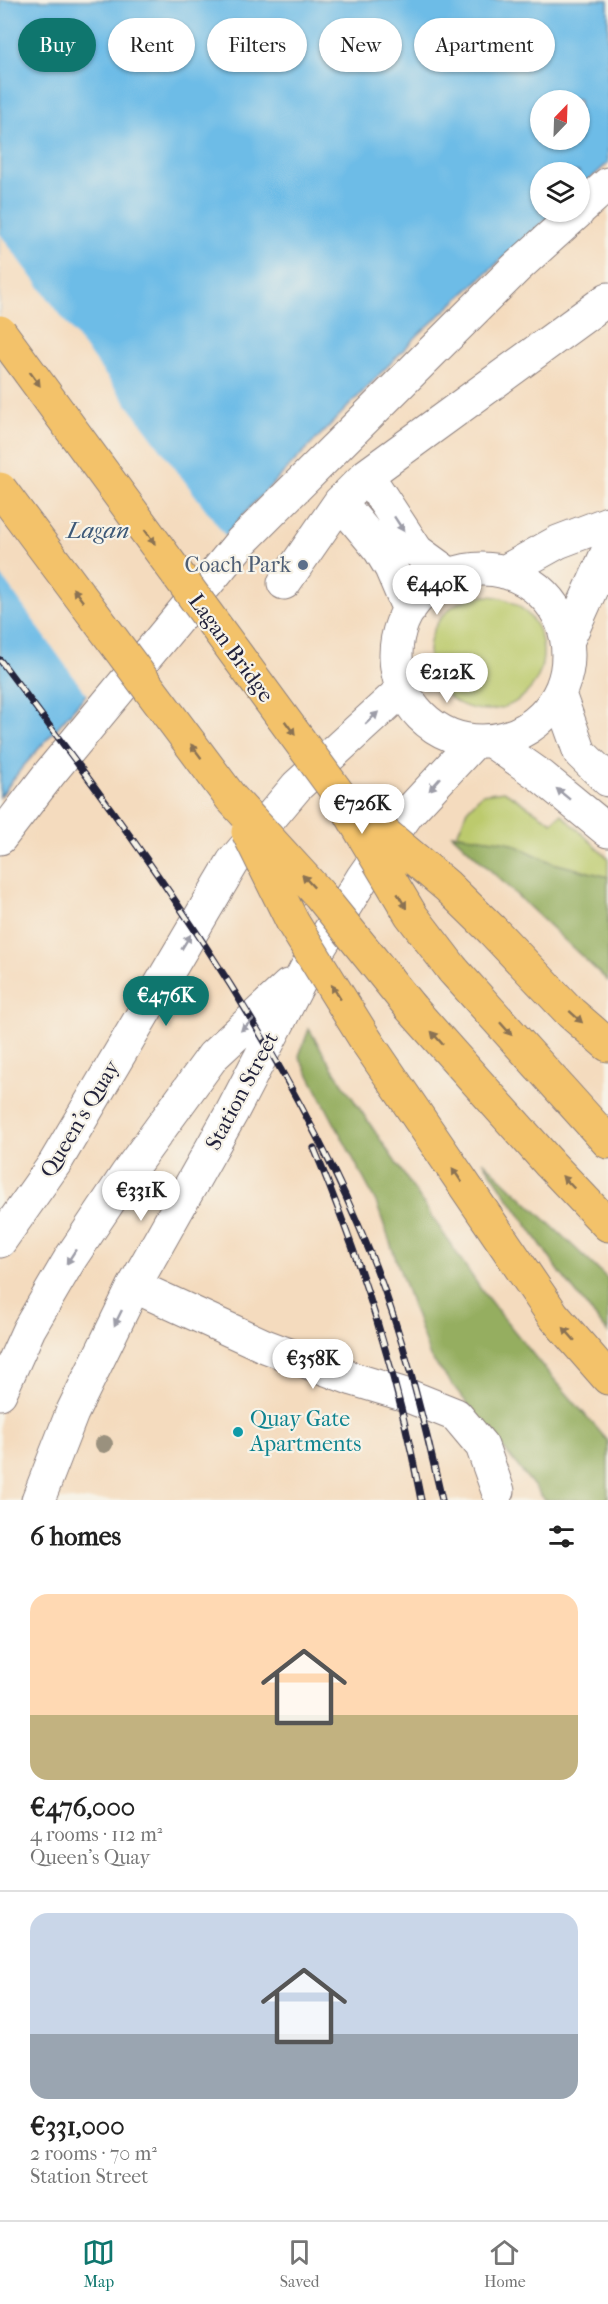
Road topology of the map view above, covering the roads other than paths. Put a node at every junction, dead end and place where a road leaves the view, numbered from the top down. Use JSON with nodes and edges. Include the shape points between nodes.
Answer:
{"nodes":[{"id":1,"x":608,"y":184,"type":"edge"},
{"id":2,"x":590,"y":200,"type":"edge"},
{"id":3,"x":566,"y":222,"type":"edge"},
{"id":4,"x":608,"y":299,"type":"edge"},
{"id":5,"x":0,"y":332,"type":"edge"},
{"id":6,"x":367,"y":475,"type":"junction"},
{"id":7,"x":0,"y":489,"type":"edge"},
{"id":8,"x":340,"y":502,"type":"junction"},
{"id":9,"x":608,"y":523,"type":"edge"},
{"id":10,"x":608,"y":551,"type":"edge"},
{"id":11,"x":504,"y":572,"type":"junction"},
{"id":12,"x":450,"y":575,"type":"junction"},
{"id":13,"x":284,"y":583,"type":"dead end"},
{"id":14,"x":409,"y":610,"type":"junction"},
{"id":15,"x":567,"y":642,"type":"junction"},
{"id":16,"x":403,"y":689,"type":"junction"},
{"id":17,"x":559,"y":694,"type":"junction"},
{"id":18,"x":483,"y":741,"type":"junction"},
{"id":19,"x":608,"y":780,"type":"edge"},
{"id":20,"x":340,"y":796,"type":"junction"},
{"id":21,"x":231,"y":798,"type":"junction"},
{"id":22,"x":608,"y":831,"type":"edge"},
{"id":23,"x":0,"y":838,"type":"edge"},
{"id":24,"x":305,"y":970,"type":"junction"},
{"id":25,"x":608,"y":1045,"type":"edge"},
{"id":26,"x":608,"y":1142,"type":"edge"},
{"id":27,"x":608,"y":1225,"type":"edge"},
{"id":28,"x":0,"y":1241,"type":"edge"},
{"id":29,"x":134,"y":1286,"type":"junction"},
{"id":30,"x":608,"y":1378,"type":"edge"},
{"id":31,"x":0,"y":1393,"type":"edge"},
{"id":32,"x":498,"y":1491,"type":"dead end"},
{"id":33,"x":38,"y":1500,"type":"edge"}],
"edges":[{"from":1,"to":2,"type":"street"},
{"from":3,"to":23,"type":"street","via":[[241,542]]},
{"from":4,"to":6,"type":"street"},
{"from":5,"to":20,"type":"highway","name":"Lagan Bridge","one_way":true,"bridge":true},
{"from":6,"to":8,"type":"street"},
{"from":6,"to":12,"type":"street","one_way":true,"via":[[417,550]]},
{"from":21,"to":7,"type":"highway","one_way":true,"bridge":true},
{"from":8,"to":13,"type":"street"},
{"from":8,"to":14,"type":"street","via":[[380,550]]},
{"from":9,"to":11,"type":"street","via":[[558,542]]},
{"from":10,"to":15,"type":"street"},
{"from":11,"to":12,"type":"street","via":[[477,569]]},
{"from":11,"to":15,"type":"street","via":[[527,582],[546,598],[560,618]]},
{"from":12,"to":14,"type":"street","via":[[427,589]]},
{"from":14,"to":16,"type":"street","via":[[398,635],[396,662]]},
{"from":15,"to":17,"type":"street","via":[[567,668]]},
{"from":16,"to":18,"type":"street","via":[[415,709],[432,725],[452,735]]},
{"from":28,"to":16,"type":"street","name":"Queen's Quay","one_way":true,"via":[[56,1163],[233,862],[297,786]]},
{"from":17,"to":18,"type":"street","via":[[531,726],[512,736]]},
{"from":17,"to":19,"type":"street","via":[[580,753]]},
{"from":22,"to":18,"type":"street","one_way":true,"via":[[541,776]]},
{"from":18,"to":24,"type":"street","name":"Station Street","one_way":true,"via":[[408,813]]},
{"from":20,"to":25,"type":"highway","one_way":true,"bridge":true,"via":[[447,886]]},
{"from":20,"to":26,"type":"highway","name":"Lagan Bridge","one_way":true,"bridge":true,"via":[[411,915],[453,970]]},
{"from":27,"to":21,"type":"highway","one_way":true,"bridge":true,"via":[[411,1008],[319,894]]},
{"from":30,"to":21,"type":"highway","one_way":true,"bridge":true,"via":[[553,1315],[367,1042],[293,923]]},
{"from":24,"to":29,"type":"street","name":"Station Street","via":[[232,1112]]},
{"from":24,"to":31,"type":"street","one_way":true,"via":[[213,1056],[58,1279],[28,1329]]},
{"from":29,"to":32,"type":"street","via":[[265,1346],[456,1415],[482,1446]]},
{"from":29,"to":33,"type":"street","name":"Station Street","one_way":true,"via":[[72,1413]]}]}
